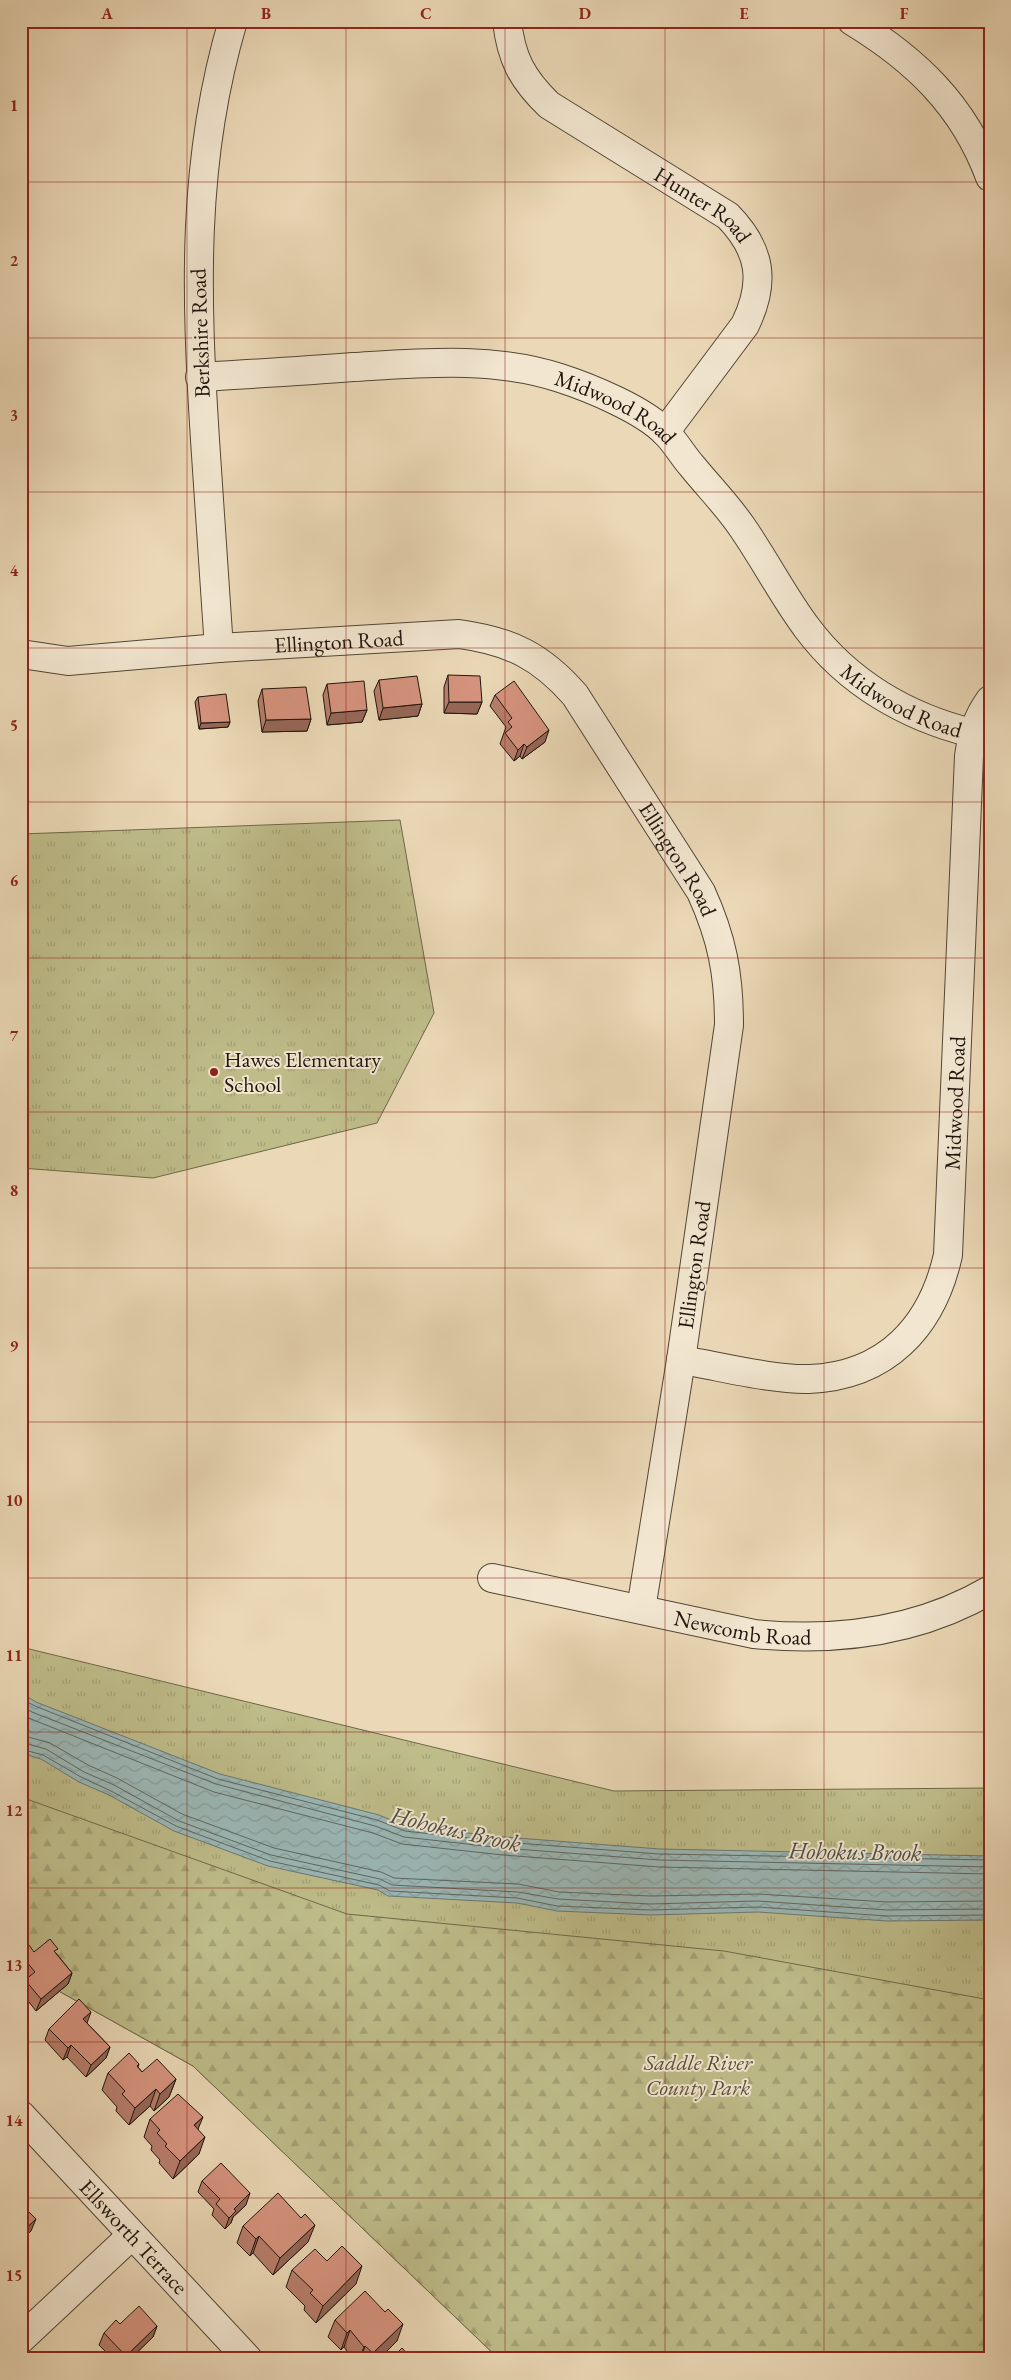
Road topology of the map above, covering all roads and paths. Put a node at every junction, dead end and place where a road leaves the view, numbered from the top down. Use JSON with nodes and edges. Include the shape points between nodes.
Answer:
{"nodes":[{"id":1,"x":233,"y":21,"type":"edge"},
{"id":2,"x":507,"y":21,"type":"edge"},
{"id":3,"x":852,"y":21,"type":"edge"},
{"id":4,"x":990,"y":177,"type":"edge"},
{"id":5,"x":200,"y":377,"type":"junction"},
{"id":6,"x":666,"y":432,"type":"junction"},
{"id":7,"x":219,"y":648,"type":"junction"},
{"id":8,"x":21,"y":654,"type":"edge"},
{"id":9,"x":990,"y":700,"type":"edge"},
{"id":10,"x":972,"y":733,"type":"junction"},
{"id":11,"x":681,"y":1360,"type":"junction"},
{"id":12,"x":492,"y":1578,"type":"dead end"},
{"id":13,"x":990,"y":1590,"type":"edge"},
{"id":14,"x":641,"y":1609,"type":"junction"},
{"id":15,"x":21,"y":2115,"type":"edge"},
{"id":16,"x":132,"y":2235,"type":"junction"},
{"id":17,"x":21,"y":2339,"type":"edge"},
{"id":18,"x":248,"y":2359,"type":"edge"}],
"edges":[{"from":1,"to":5,"type":"street","name":"Berkshire Road","via":[[202,170],[197,258]]},
{"from":2,"to":6,"type":"street","name":"Hunter Road","via":[[510,44],[518,66],[532,88],[549,105],[728,216],[742,230],[751,247],[758,279],[754,307],[745,325]]},
{"from":3,"to":4,"type":"street","via":[[884,40],[915,65],[942,94],[966,126]]},
{"from":5,"to":6,"type":"street","name":"Midwood Road","via":[[432,363],[524,368],[600,393],[634,410]]},
{"from":5,"to":7,"type":"street","name":"Berkshire Road"},
{"from":6,"to":10,"type":"street","name":"Midwood Road","via":[[726,505],[807,628],[832,657],[887,700],[916,715]]},
{"from":7,"to":8,"type":"street","name":"Ellington Road","via":[[68,661]]},
{"from":7,"to":11,"type":"street","name":"Ellington Road","via":[[459,634],[514,647],[559,676],[575,695],[701,892],[715,922],[725,956],[729,989],[728,1025]]},
{"from":9,"to":10,"type":"street"},
{"from":10,"to":11,"type":"street","name":"Midwood Road","via":[[948,1255],[942,1282],[931,1307],[901,1343],[881,1358],[857,1370],[833,1376],[788,1378]]},
{"from":11,"to":14,"type":"street","name":"Ellington Road"},
{"from":12,"to":14,"type":"street","name":"Newcomb Road"},
{"from":13,"to":14,"type":"street","name":"Newcomb Road","via":[[945,1612],[909,1624],[865,1634],[826,1637],[754,1634]]},
{"from":15,"to":16,"type":"street","name":"Ellsworth Terrace"},
{"from":16,"to":17,"type":"street"},
{"from":16,"to":18,"type":"street","name":"Ellsworth Terrace"}]}
